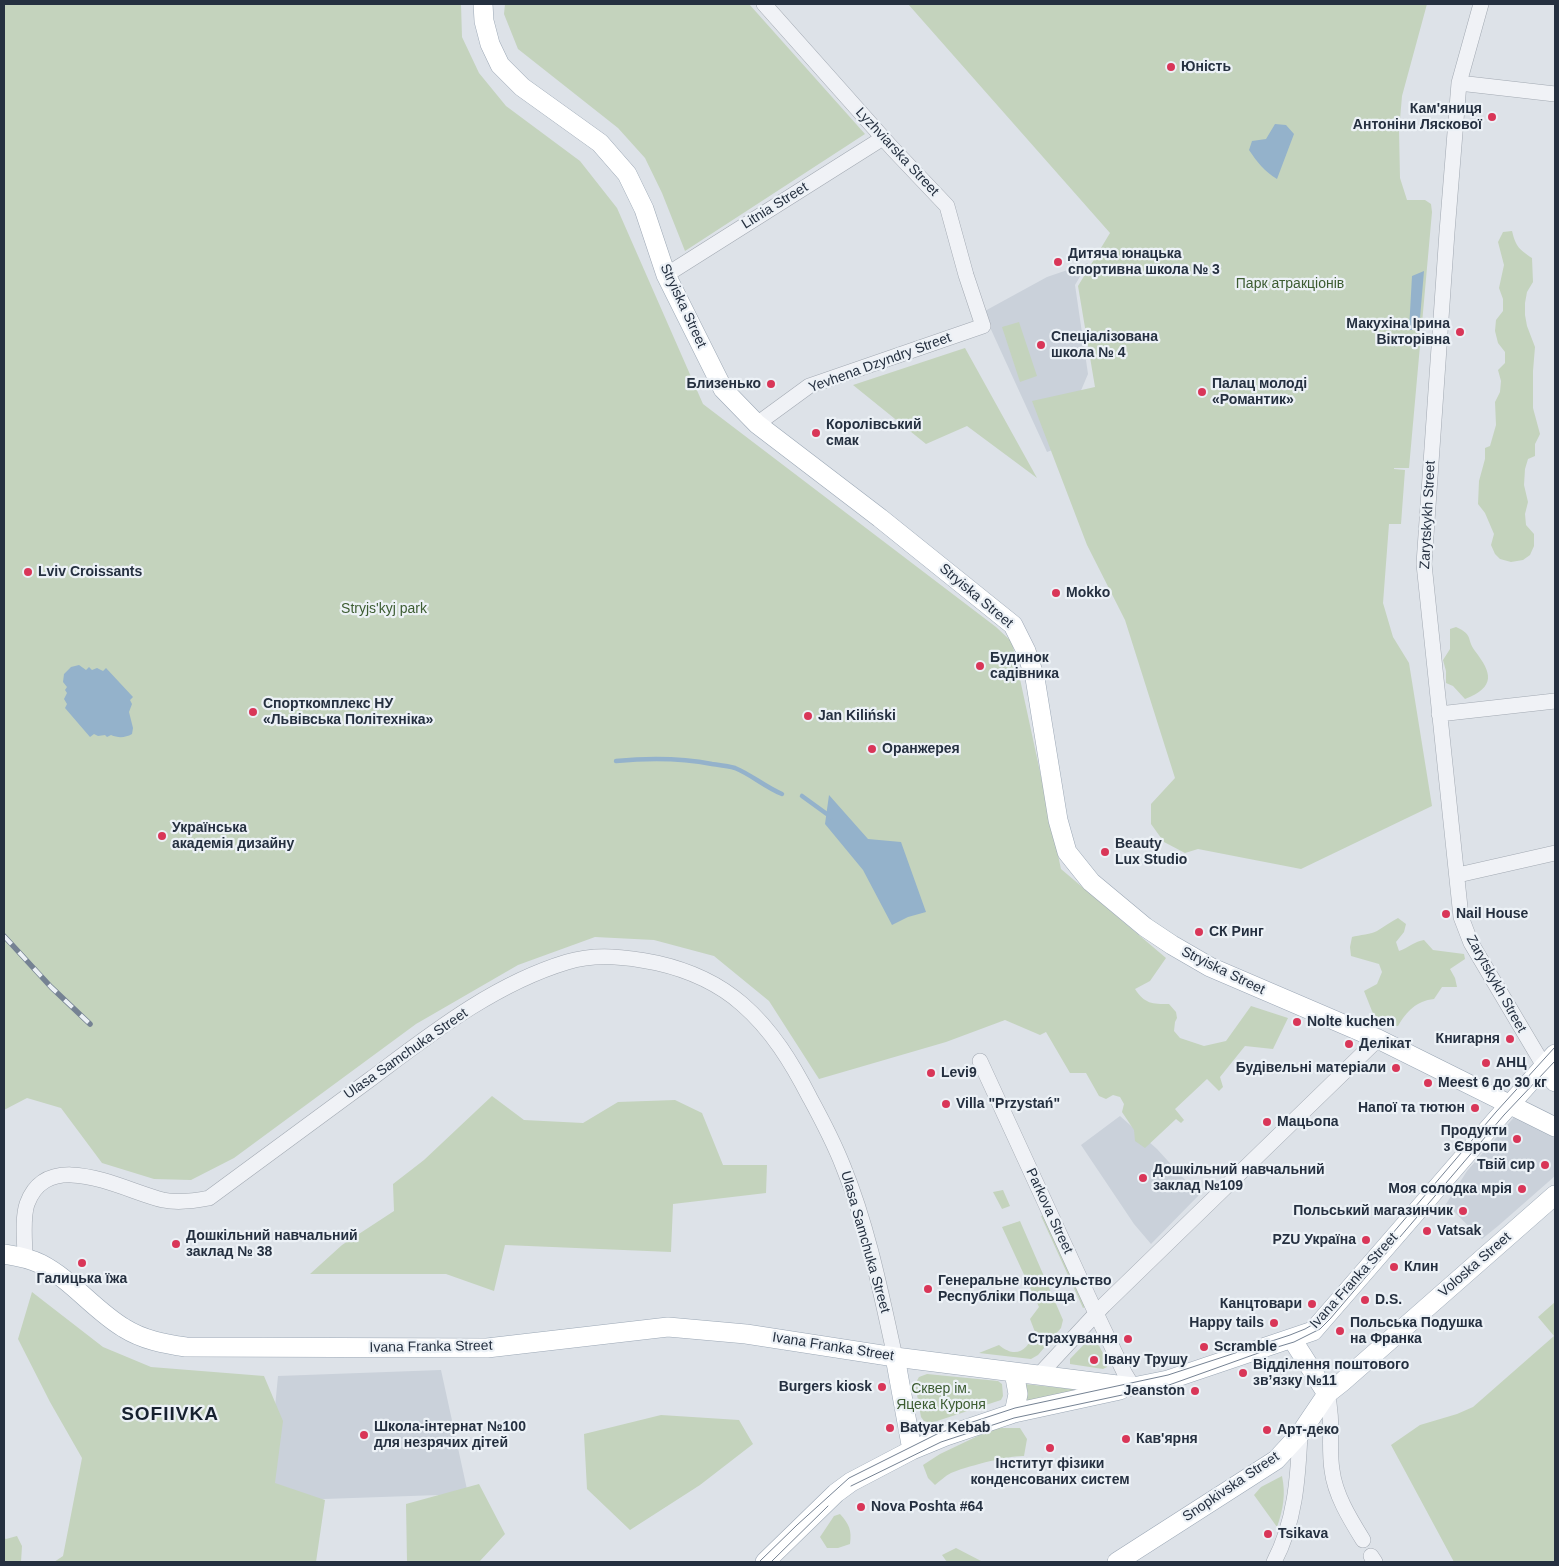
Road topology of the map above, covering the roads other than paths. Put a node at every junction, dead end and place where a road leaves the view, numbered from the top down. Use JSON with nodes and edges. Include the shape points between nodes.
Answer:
{"nodes":[{"id":1,"x":483,"y":4,"type":"edge"},
{"id":2,"x":764,"y":4,"type":"edge"},
{"id":3,"x":1481,"y":4,"type":"edge"},
{"id":4,"x":1459,"y":83,"type":"junction"},
{"id":5,"x":1555,"y":94,"type":"edge"},
{"id":6,"x":883,"y":138,"type":"junction"},
{"id":7,"x":666,"y":275,"type":"junction"},
{"id":8,"x":983,"y":326,"type":"joint"},
{"id":9,"x":757,"y":424,"type":"junction"},
{"id":10,"x":1555,"y":701,"type":"edge"},
{"id":11,"x":1439,"y":714,"type":"junction"},
{"id":12,"x":1555,"y":853,"type":"edge"},
{"id":13,"x":1458,"y":875,"type":"junction"},
{"id":14,"x":1378,"y":1039,"type":"junction"},
{"id":15,"x":1550,"y":1060,"type":"edge"},
{"id":16,"x":980,"y":1061,"type":"dead end"},
{"id":17,"x":1555,"y":1082,"type":"edge"},
{"id":18,"x":1510,"y":1104,"type":"junction"},
{"id":19,"x":1555,"y":1127,"type":"edge"},
{"id":20,"x":1555,"y":1195,"type":"edge"},
{"id":21,"x":4,"y":1254,"type":"edge"},
{"id":22,"x":25,"y":1258,"type":"junction"},
{"id":23,"x":1096,"y":1314,"type":"junction"},
{"id":24,"x":1292,"y":1339,"type":"junction"},
{"id":25,"x":895,"y":1357,"type":"junction"},
{"id":26,"x":1014,"y":1372,"type":"junction"},
{"id":27,"x":1039,"y":1375,"type":"junction"},
{"id":28,"x":1133,"y":1387,"type":"junction"},
{"id":29,"x":1327,"y":1394,"type":"junction"},
{"id":30,"x":1014,"y":1413,"type":"junction"},
{"id":31,"x":1300,"y":1434,"type":"junction"},
{"id":32,"x":912,"y":1450,"type":"junction"},
{"id":33,"x":1363,"y":1540,"type":"dead end"},
{"id":34,"x":765,"y":1562,"type":"edge"},
{"id":35,"x":1117,"y":1562,"type":"edge"},
{"id":36,"x":1274,"y":1562,"type":"edge"}],
"edges":[{"from":1,"to":7,"type":"main road","name":"Stryiska Street","via":[[490,44],[500,65],[522,87],[600,143],[627,174],[644,209]]},
{"from":2,"to":6,"type":"street","name":"Lyzhviarska Street"},
{"from":3,"to":4,"type":"street","name":"Zarytskykh Street"},
{"from":4,"to":5,"type":"street"},
{"from":4,"to":11,"type":"street","name":"Zarytskykh Street","via":[[1424,564]]},
{"from":6,"to":7,"type":"street","name":"Litnia Street"},
{"from":6,"to":8,"type":"street","name":"Lyzhviarska Street","via":[[947,206]]},
{"from":7,"to":9,"type":"main road","name":"Stryiska Street","via":[[723,388]]},
{"from":8,"to":9,"type":"street","name":"Yevhena Dzyndry Street","via":[[809,386]]},
{"from":9,"to":14,"type":"main road","name":"Stryiska Street","via":[[1013,625],[1035,678],[1058,820],[1067,852],[1091,882],[1145,927],[1210,967]]},
{"from":10,"to":11,"type":"street"},
{"from":11,"to":13,"type":"street","name":"Zarytskykh Street"},
{"from":12,"to":13,"type":"street"},
{"from":13,"to":15,"type":"street","name":"Zarytskykh Street","via":[[1461,917],[1471,943]]},
{"from":14,"to":18,"type":"main road","name":"Stryiska Street"},
{"from":14,"to":23,"type":"street"},
{"from":15,"to":17,"type":"main road"},
{"from":15,"to":18,"type":"main road","name":"Ivana Franka Street"},
{"from":16,"to":23,"type":"street","name":"Parkova Street"},
{"from":18,"to":19,"type":"main road","name":"Stryiska Street"},
{"from":18,"to":24,"type":"main road","name":"Ivana Franka Street","via":[[1313,1331]]},
{"from":20,"to":29,"type":"main road","name":"Voloska Street"},
{"from":21,"to":22,"type":"main road","name":"Ivana Franka Street"},
{"from":22,"to":25,"type":"main road","name":"Ivana Franka Street","via":[[60,1277],[124,1329],[159,1343],[186,1347],[487,1348],[668,1327],[746,1334]]},
{"from":22,"to":25,"type":"street","name":"Ulasa Samchuka Street","via":[[26,1206],[34,1189],[46,1180],[65,1174],[86,1176],[164,1200],[192,1202],[209,1198],[447,1022],[504,989],[568,961],[605,956],[639,959],[673,967],[716,985],[742,1003],[767,1028],[784,1052],[843,1166],[860,1216]]},
{"from":23,"to":27,"type":"street"},
{"from":23,"to":28,"type":"street","name":"Parkova Street"},
{"from":24,"to":28,"type":"main road","name":"Ivana Franka Street","via":[[1168,1380]]},
{"from":24,"to":29,"type":"main road"},
{"from":25,"to":26,"type":"main road","name":"Ivana Franka Street"},
{"from":25,"to":32,"type":"main road","name":"Ulasa Samchuka Street"},
{"from":26,"to":27,"type":"main road","name":"Ivana Franka Street"},
{"from":26,"to":30,"type":"main road","via":[[1018,1394]]},
{"from":27,"to":28,"type":"main road","name":"Ivana Franka Street"},
{"from":28,"to":30,"type":"main road"},
{"from":29,"to":31,"type":"main road","name":"Snopkivska Street"},
{"from":29,"to":33,"type":"street","via":[[1331,1410],[1332,1471],[1338,1493]]},
{"from":30,"to":32,"type":"main road"},
{"from":31,"to":35,"type":"main road","name":"Snopkivska Street","via":[[1276,1460]]},
{"from":31,"to":36,"type":"street","via":[[1293,1509]]},
{"from":32,"to":34,"type":"main road","via":[[836,1493]]}]}
